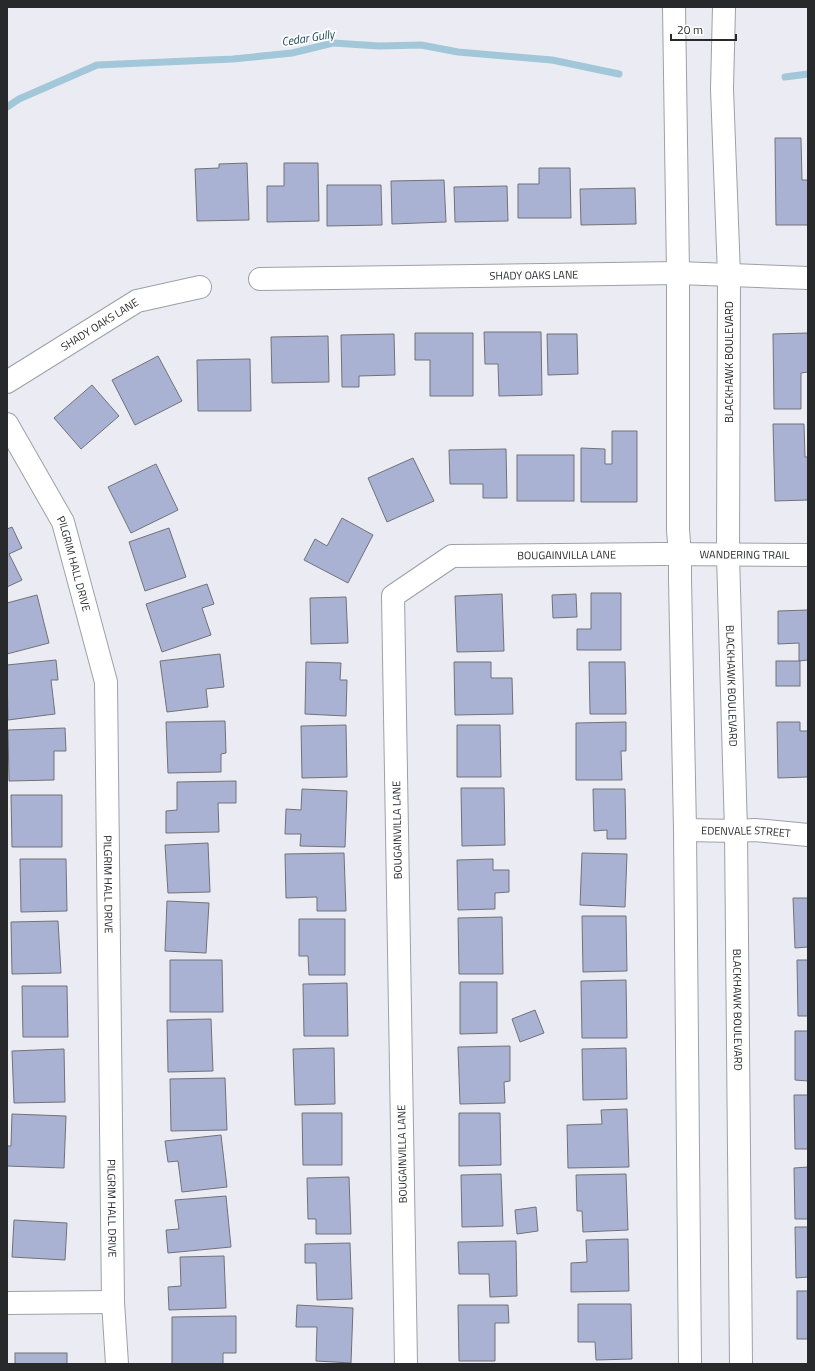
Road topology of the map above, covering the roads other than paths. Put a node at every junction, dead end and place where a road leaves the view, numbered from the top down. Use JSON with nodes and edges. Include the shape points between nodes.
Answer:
{"nodes":[{"id":1,"x":674,"y":7,"type":"edge"},
{"id":2,"x":724,"y":7,"type":"edge"},
{"id":3,"x":678,"y":273,"type":"junction"},
{"id":4,"x":729,"y":276,"type":"junction"},
{"id":5,"x":808,"y":278,"type":"edge"},
{"id":6,"x":260,"y":279,"type":"dead end"},
{"id":7,"x":200,"y":287,"type":"dead end"},
{"id":8,"x":7,"y":382,"type":"edge"},
{"id":9,"x":7,"y":424,"type":"edge"},
{"id":10,"x":680,"y":555,"type":"junction"},
{"id":11,"x":728,"y":555,"type":"junction"},
{"id":12,"x":808,"y":555,"type":"edge"},
{"id":13,"x":685,"y":830,"type":"junction"},
{"id":14,"x":736,"y":831,"type":"junction"},
{"id":15,"x":808,"y":835,"type":"edge"},
{"id":16,"x":113,"y":1302,"type":"junction"},
{"id":17,"x":7,"y":1303,"type":"edge"},
{"id":18,"x":117,"y":1364,"type":"edge"},
{"id":19,"x":406,"y":1364,"type":"edge"},
{"id":20,"x":690,"y":1364,"type":"edge"},
{"id":21,"x":741,"y":1364,"type":"edge"}],
"edges":[{"from":1,"to":3,"type":"street"},
{"from":2,"to":4,"type":"street","name":"BLACKHAWK BOULEVARD","via":[[722,89]]},
{"from":3,"to":4,"type":"street","name":"SHADY OAKS LANE"},
{"from":3,"to":6,"type":"street","name":"SHADY OAKS LANE"},
{"from":3,"to":10,"type":"street"},
{"from":4,"to":5,"type":"street","name":"SHADY OAKS LANE"},
{"from":4,"to":11,"type":"street","name":"BLACKHAWK BOULEVARD"},
{"from":7,"to":8,"type":"street","name":"SHADY OAKS LANE","via":[[137,301]]},
{"from":9,"to":16,"type":"street","name":"PILGRIM HALL DRIVE","via":[[63,522],[106,682]]},
{"from":10,"to":11,"type":"street","name":"WANDERING TRAIL"},
{"from":10,"to":13,"type":"street"},
{"from":10,"to":19,"type":"street","name":"BOUGAINVILLA LANE","via":[[452,556],[393,596]]},
{"from":11,"to":12,"type":"street","name":"WANDERING TRAIL"},
{"from":11,"to":14,"type":"street","name":"BLACKHAWK BOULEVARD"},
{"from":13,"to":14,"type":"street","name":"EDENVALE STREET"},
{"from":13,"to":20,"type":"street"},
{"from":14,"to":15,"type":"street","name":"EDENVALE STREET","via":[[755,830]]},
{"from":14,"to":21,"type":"street","name":"BLACKHAWK BOULEVARD"},
{"from":16,"to":17,"type":"street"},
{"from":16,"to":18,"type":"street","name":"PILGRIM HALL DRIVE"}]}
